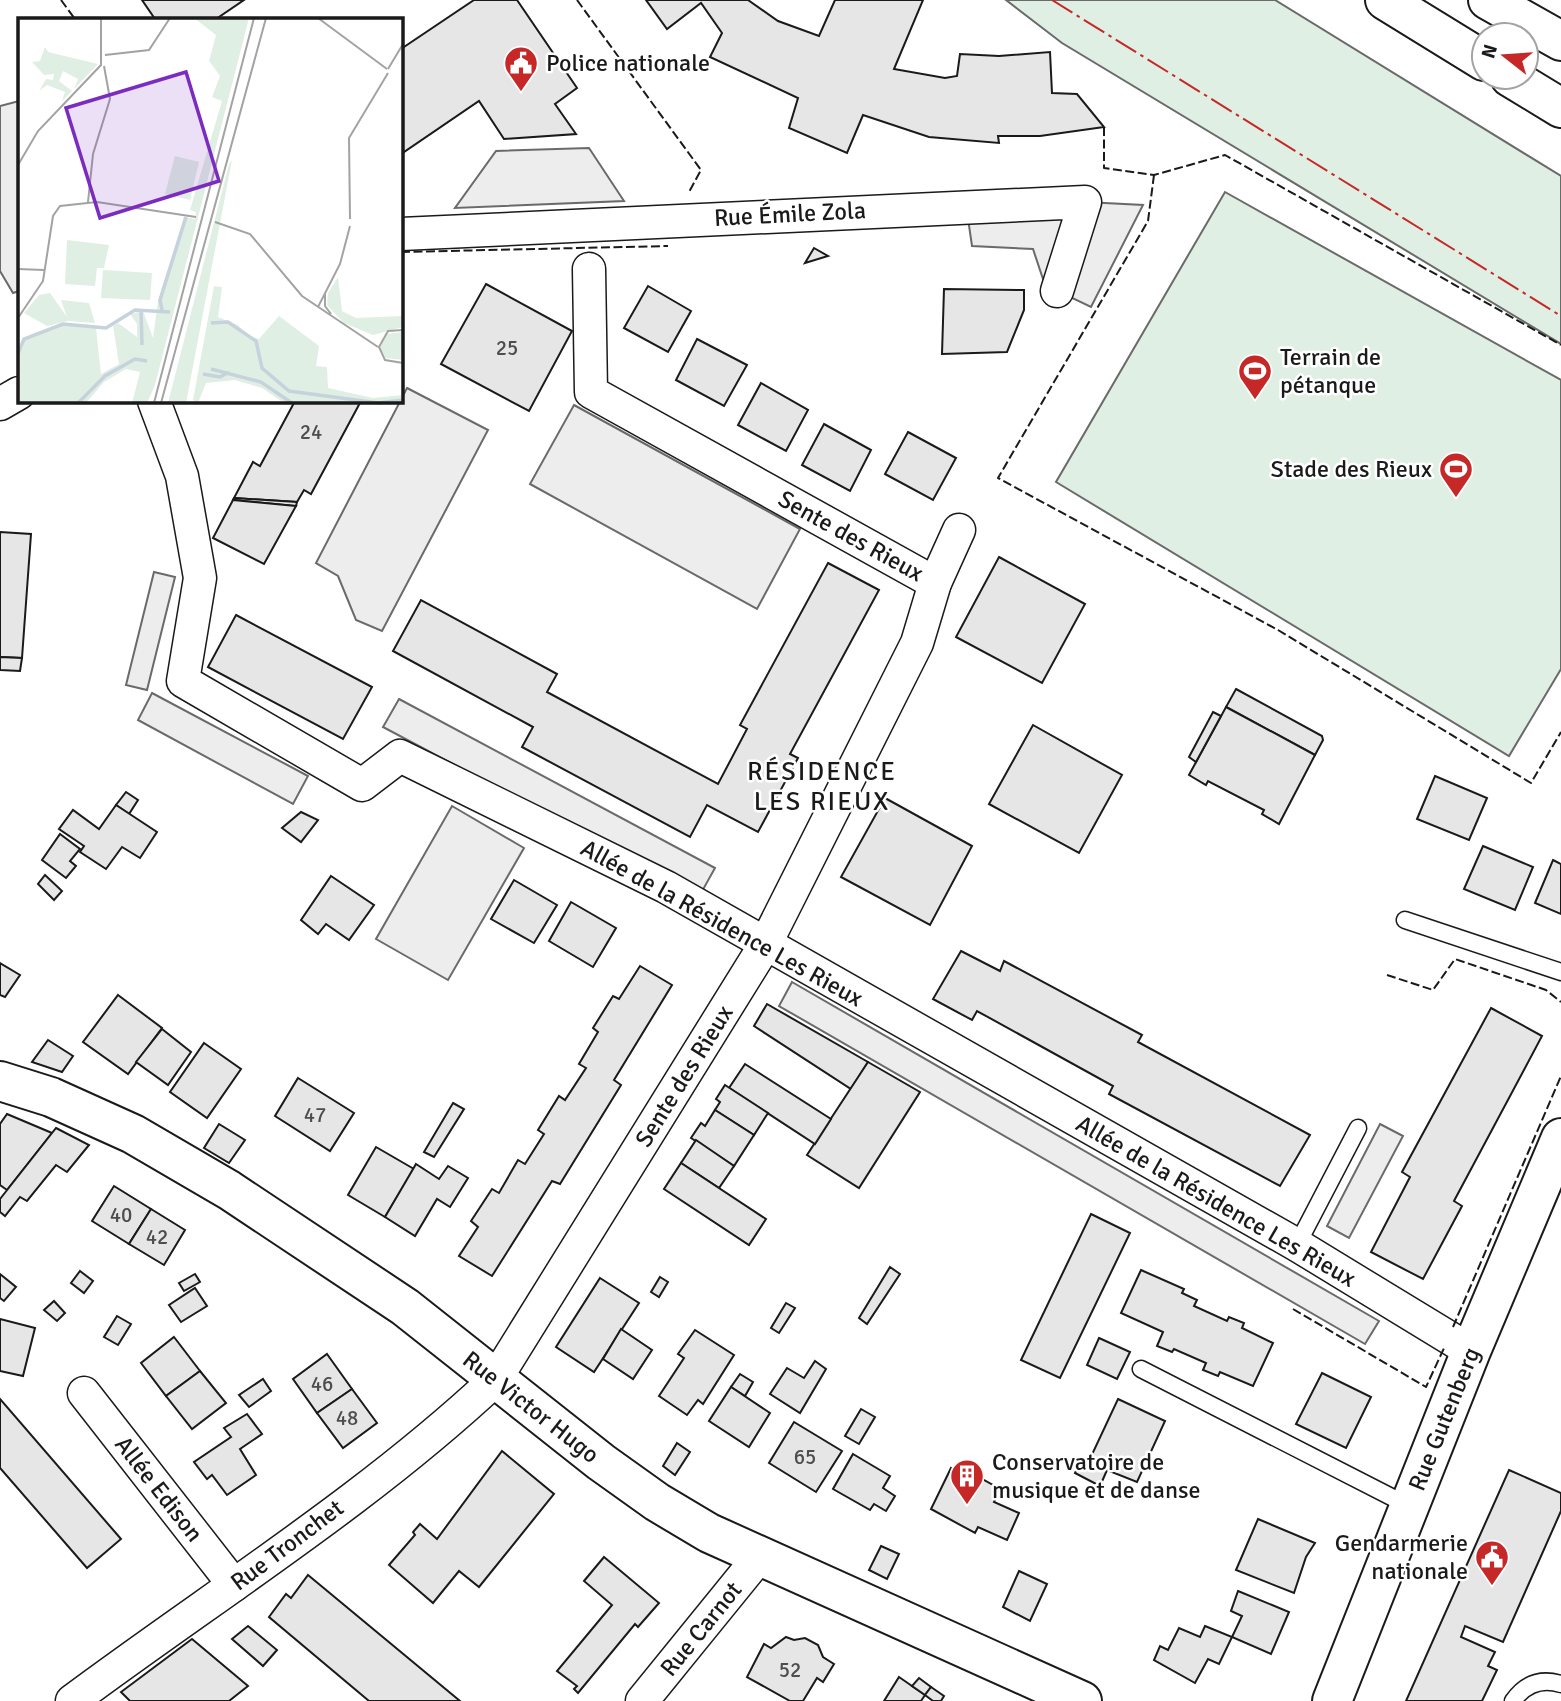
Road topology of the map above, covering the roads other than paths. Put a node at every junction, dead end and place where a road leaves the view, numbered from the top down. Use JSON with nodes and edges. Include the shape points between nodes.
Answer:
{"nodes":[{"id":1,"x":1385,"y":0,"type":"edge"},
{"id":2,"x":1488,"y":0,"type":"edge"},
{"id":3,"x":1561,"y":41,"type":"edge"},
{"id":4,"x":1470,"y":52,"type":"edge"},
{"id":5,"x":1533,"y":91,"type":"edge"},
{"id":6,"x":1561,"y":108,"type":"edge"},
{"id":7,"x":402,"y":234,"type":"edge"},
{"id":8,"x":589,"y":269,"type":"dead end"},
{"id":9,"x":1057,"y":291,"type":"dead end"},
{"id":10,"x":18,"y":394,"type":"edge"},
{"id":11,"x":155,"y":402,"type":"edge"},
{"id":12,"x":0,"y":404,"type":"edge"},
{"id":13,"x":959,"y":530,"type":"dead end"},
{"id":14,"x":935,"y":583,"type":"junction"},
{"id":15,"x":1405,"y":920,"type":"dead end"},
{"id":16,"x":765,"y":945,"type":"junction"},
{"id":17,"x":1561,"y":972,"type":"edge"},
{"id":18,"x":0,"y":1081,"type":"edge"},
{"id":19,"x":1359,"y":1128,"type":"dead end"},
{"id":20,"x":1561,"y":1138,"type":"edge"},
{"id":21,"x":1297,"y":1245,"type":"junction"},
{"id":22,"x":1471,"y":1352,"type":"junction"},
{"id":23,"x":1142,"y":1368,"type":"dead end"},
{"id":24,"x":495,"y":1380,"type":"junction"},
{"id":25,"x":84,"y":1392,"type":"dead end"},
{"id":26,"x":1409,"y":1506,"type":"junction"},
{"id":27,"x":759,"y":1557,"type":"junction"},
{"id":28,"x":234,"y":1585,"type":"junction"},
{"id":29,"x":1561,"y":1684,"type":"edge"},
{"id":30,"x":72,"y":1701,"type":"edge"},
{"id":31,"x":642,"y":1701,"type":"edge"},
{"id":32,"x":1082,"y":1701,"type":"edge"},
{"id":33,"x":1332,"y":1701,"type":"edge"},
{"id":34,"x":1513,"y":1701,"type":"edge"}],
"edges":[{"from":1,"to":4,"type":"main road"},
{"from":2,"to":3,"type":"main road"},
{"from":5,"to":6,"type":"main road"},
{"from":7,"to":9,"type":"street","name":"Rue Émile Zola","via":[[1085,202]]},
{"from":8,"to":14,"type":"street","name":"Sente des Rieux","via":[[591,392]]},
{"from":10,"to":12,"type":"street"},
{"from":11,"to":16,"type":"street","name":"Allée de la Résidence Les Rieux","via":[[182,476],[200,578],[183,681],[362,785],[400,756],[666,887]]},
{"from":13,"to":14,"type":"street"},
{"from":14,"to":16,"type":"street","name":"Sente des Rieux","via":[[917,643]]},
{"from":15,"to":17,"type":"lane"},
{"from":16,"to":21,"type":"street","name":"Allée de la Résidence Les Rieux"},
{"from":16,"to":24,"type":"street","name":"Sente des Rieux"},
{"from":18,"to":24,"type":"main road","name":"Rue Victor Hugo","via":[[51,1097],[134,1134],[229,1190],[405,1307]]},
{"from":19,"to":21,"type":"lane"},
{"from":20,"to":22,"type":"main road","name":"Rue Gutenberg"},
{"from":21,"to":22,"type":"street","name":"Allée de la Résidence Les Rieux"},
{"from":22,"to":26,"type":"main road","name":"Rue Gutenberg"},
{"from":23,"to":26,"type":"lane"},
{"from":24,"to":27,"type":"main road","name":"Rue Victor Hugo","via":[[657,1502]]},
{"from":24,"to":28,"type":"street","name":"Rue Tronchet","via":[[449,1423]]},
{"from":25,"to":28,"type":"street","name":"Allée Edison"},
{"from":26,"to":33,"type":"main road","name":"Rue Gutenberg"},
{"from":27,"to":31,"type":"street","name":"Rue Carnot"},
{"from":27,"to":32,"type":"main road","name":"Rue Victor Hugo"},
{"from":28,"to":30,"type":"street","name":"Rue Tronchet"},
{"from":29,"to":34,"type":"lane","via":[[1529,1684]]}]}
